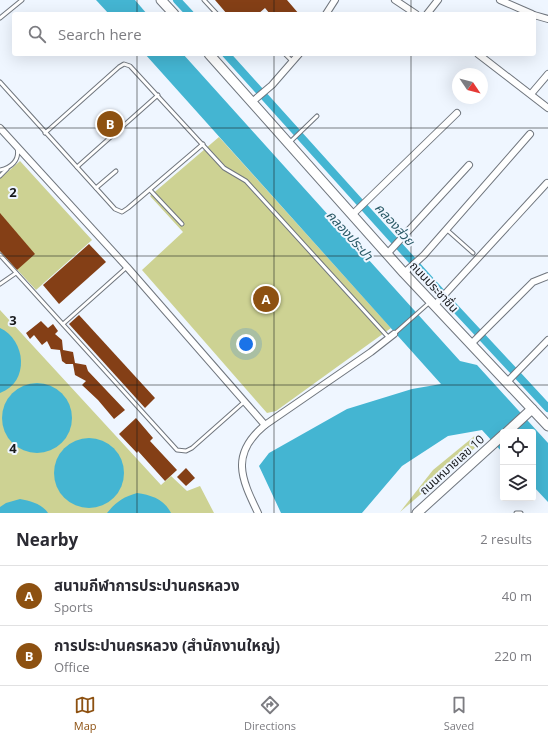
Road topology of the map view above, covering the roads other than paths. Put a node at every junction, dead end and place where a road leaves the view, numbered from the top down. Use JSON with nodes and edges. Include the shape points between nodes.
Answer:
{"nodes":[{"id":1,"x":22,"y":0,"type":"edge"},
{"id":2,"x":161,"y":0,"type":"edge"},
{"id":3,"x":204,"y":0,"type":"edge"},
{"id":4,"x":335,"y":0,"type":"edge"},
{"id":5,"x":395,"y":0,"type":"edge"},
{"id":6,"x":438,"y":0,"type":"edge"},
{"id":7,"x":500,"y":0,"type":"edge"},
{"id":8,"x":172,"y":12,"type":"edge"},
{"id":9,"x":215,"y":12,"type":"edge"},
{"id":10,"x":327,"y":12,"type":"edge"},
{"id":11,"x":413,"y":12,"type":"edge"},
{"id":12,"x":429,"y":12,"type":"edge"},
{"id":13,"x":528,"y":12,"type":"edge"},
{"id":14,"x":536,"y":15,"type":"edge"},
{"id":15,"x":0,"y":18,"type":"edge"},
{"id":16,"x":548,"y":19,"type":"edge"},
{"id":17,"x":211,"y":56,"type":"edge"},
{"id":18,"x":288,"y":56,"type":"edge"},
{"id":19,"x":298,"y":56,"type":"edge"},
{"id":20,"x":481,"y":56,"type":"edge"},
{"id":21,"x":293,"y":62,"type":"junction"},
{"id":22,"x":548,"y":74,"type":"edge"},
{"id":23,"x":0,"y":82,"type":"edge"},
{"id":24,"x":531,"y":94,"type":"junction"},
{"id":25,"x":158,"y":95,"type":"junction"},
{"id":26,"x":255,"y":100,"type":"junction"},
{"id":27,"x":548,"y":108,"type":"edge"},
{"id":28,"x":457,"y":113,"type":"dead end"},
{"id":29,"x":317,"y":116,"type":"dead end"},
{"id":30,"x":0,"y":128,"type":"edge"},
{"id":31,"x":45,"y":133,"type":"junction"},
{"id":32,"x":530,"y":134,"type":"dead end"},
{"id":33,"x":291,"y":141,"type":"junction"},
{"id":34,"x":203,"y":144,"type":"junction"},
{"id":35,"x":15,"y":145,"type":"junction"},
{"id":36,"x":469,"y":165,"type":"dead end"},
{"id":37,"x":10,"y":166,"type":"junction"},
{"id":38,"x":77,"y":167,"type":"junction"},
{"id":39,"x":0,"y":170,"type":"edge"},
{"id":40,"x":116,"y":171,"type":"dead end"},
{"id":41,"x":0,"y":176,"type":"edge"},
{"id":42,"x":547,"y":183,"type":"dead end"},
{"id":43,"x":96,"y":188,"type":"junction"},
{"id":44,"x":150,"y":190,"type":"junction"},
{"id":45,"x":356,"y":211,"type":"junction"},
{"id":46,"x":182,"y":224,"type":"dead end"},
{"id":47,"x":446,"y":229,"type":"junction"},
{"id":48,"x":390,"y":251,"type":"junction"},
{"id":49,"x":473,"y":253,"type":"dead end"},
{"id":50,"x":0,"y":256,"type":"edge"},
{"id":51,"x":127,"y":267,"type":"junction"},
{"id":52,"x":16,"y":272,"type":"junction"},
{"id":53,"x":404,"y":273,"type":"junction"},
{"id":54,"x":548,"y":276,"type":"edge"},
{"id":55,"x":0,"y":284,"type":"edge"},
{"id":56,"x":435,"y":303,"type":"junction"},
{"id":57,"x":63,"y":324,"type":"junction"},
{"id":58,"x":394,"y":334,"type":"joint"},
{"id":59,"x":389,"y":338,"type":"junction"},
{"id":60,"x":548,"y":340,"type":"edge"},
{"id":61,"x":471,"y":344,"type":"junction"},
{"id":62,"x":510,"y":379,"type":"junction"},
{"id":63,"x":244,"y":402,"type":"junction"},
{"id":64,"x":529,"y":412,"type":"junction"},
{"id":65,"x":546,"y":421,"type":"edge"},
{"id":66,"x":265,"y":425,"type":"junction"},
{"id":67,"x":510,"y":429,"type":"edge"},
{"id":68,"x":500,"y":439,"type":"edge"},
{"id":69,"x":258,"y":513,"type":"edge"},
{"id":70,"x":417,"y":513,"type":"edge"},
{"id":71,"x":516,"y":513,"type":"edge"},
{"id":72,"x":521,"y":513,"type":"edge"}],
"edges":[{"from":1,"to":15,"type":"lane"},
{"from":2,"to":8,"type":"main road"},
{"from":3,"to":9,"type":"lane"},
{"from":4,"to":10,"type":"street"},
{"from":5,"to":11,"type":"street"},
{"from":6,"to":12,"type":"street"},
{"from":7,"to":13,"type":"street"},
{"from":14,"to":16,"type":"street"},
{"from":17,"to":26,"type":"main road","name":"ถนนประชาชื่น"},
{"from":18,"to":21,"type":"lane"},
{"from":19,"to":21,"type":"street"},
{"from":20,"to":24,"type":"street"},
{"from":21,"to":26,"type":"street","via":[[272,86]]},
{"from":22,"to":24,"type":"street"},
{"from":23,"to":31,"type":"lane"},
{"from":24,"to":27,"type":"street"},
{"from":25,"to":31,"type":"lane","via":[[130,66],[124,64]]},
{"from":25,"to":34,"type":"lane"},
{"from":25,"to":38,"type":"lane"},
{"from":26,"to":33,"type":"main road","name":"ถนนประชาชื่น"},
{"from":28,"to":45,"type":"street"},
{"from":29,"to":33,"type":"lane"},
{"from":30,"to":35,"type":"street"},
{"from":31,"to":38,"type":"lane"},
{"from":32,"to":47,"type":"street"},
{"from":33,"to":45,"type":"main road","name":"ถนนประชาชื่น"},
{"from":34,"to":44,"type":"lane"},
{"from":34,"to":59,"type":"lane","via":[[224,168],[246,181]]},
{"from":35,"to":37,"type":"lane","via":[[18,156]]},
{"from":35,"to":51,"type":"street"},
{"from":36,"to":48,"type":"street"},
{"from":37,"to":39,"type":"lane"},
{"from":37,"to":41,"type":"lane"},
{"from":38,"to":43,"type":"lane"},
{"from":40,"to":43,"type":"lane"},
{"from":42,"to":56,"type":"street","via":[[451,290]]},
{"from":43,"to":44,"type":"lane","via":[[115,209],[122,212]]},
{"from":44,"to":46,"type":"lane"},
{"from":45,"to":48,"type":"main road","name":"ถนนประชาชื่น"},
{"from":47,"to":49,"type":"lane"},
{"from":47,"to":53,"type":"street","via":[[424,255]]},
{"from":48,"to":53,"type":"main road","name":"ถนนประชาชื่น"},
{"from":50,"to":52,"type":"lane"},
{"from":51,"to":57,"type":"lane"},
{"from":51,"to":63,"type":"street"},
{"from":52,"to":55,"type":"lane"},
{"from":52,"to":57,"type":"lane"},
{"from":53,"to":56,"type":"main road","name":"ถนนประชาชื่น"},
{"from":54,"to":61,"type":"street","via":[[533,282]]},
{"from":56,"to":58,"type":"lane","via":[[420,311]]},
{"from":56,"to":61,"type":"main road","name":"ถนนประชาชื่น"},
{"from":57,"to":63,"type":"lane","via":[[177,450],[186,451],[192,448]]},
{"from":58,"to":59,"type":"street"},
{"from":59,"to":66,"type":"street"},
{"from":60,"to":62,"type":"street"},
{"from":61,"to":62,"type":"main road","name":"ถนนประชาชื่น"},
{"from":62,"to":64,"type":"main road","name":"ถนนประชาชื่น"},
{"from":63,"to":66,"type":"street"},
{"from":64,"to":65,"type":"main road","name":"ถนนประชาชื่น"},
{"from":64,"to":67,"type":"main road"},
{"from":66,"to":69,"type":"street","via":[[246,445],[241,458],[245,486]]},
{"from":68,"to":70,"type":"main road","name":"ถนนหมายเลข 10"},
{"from":71,"to":72,"type":"lane"}]}
